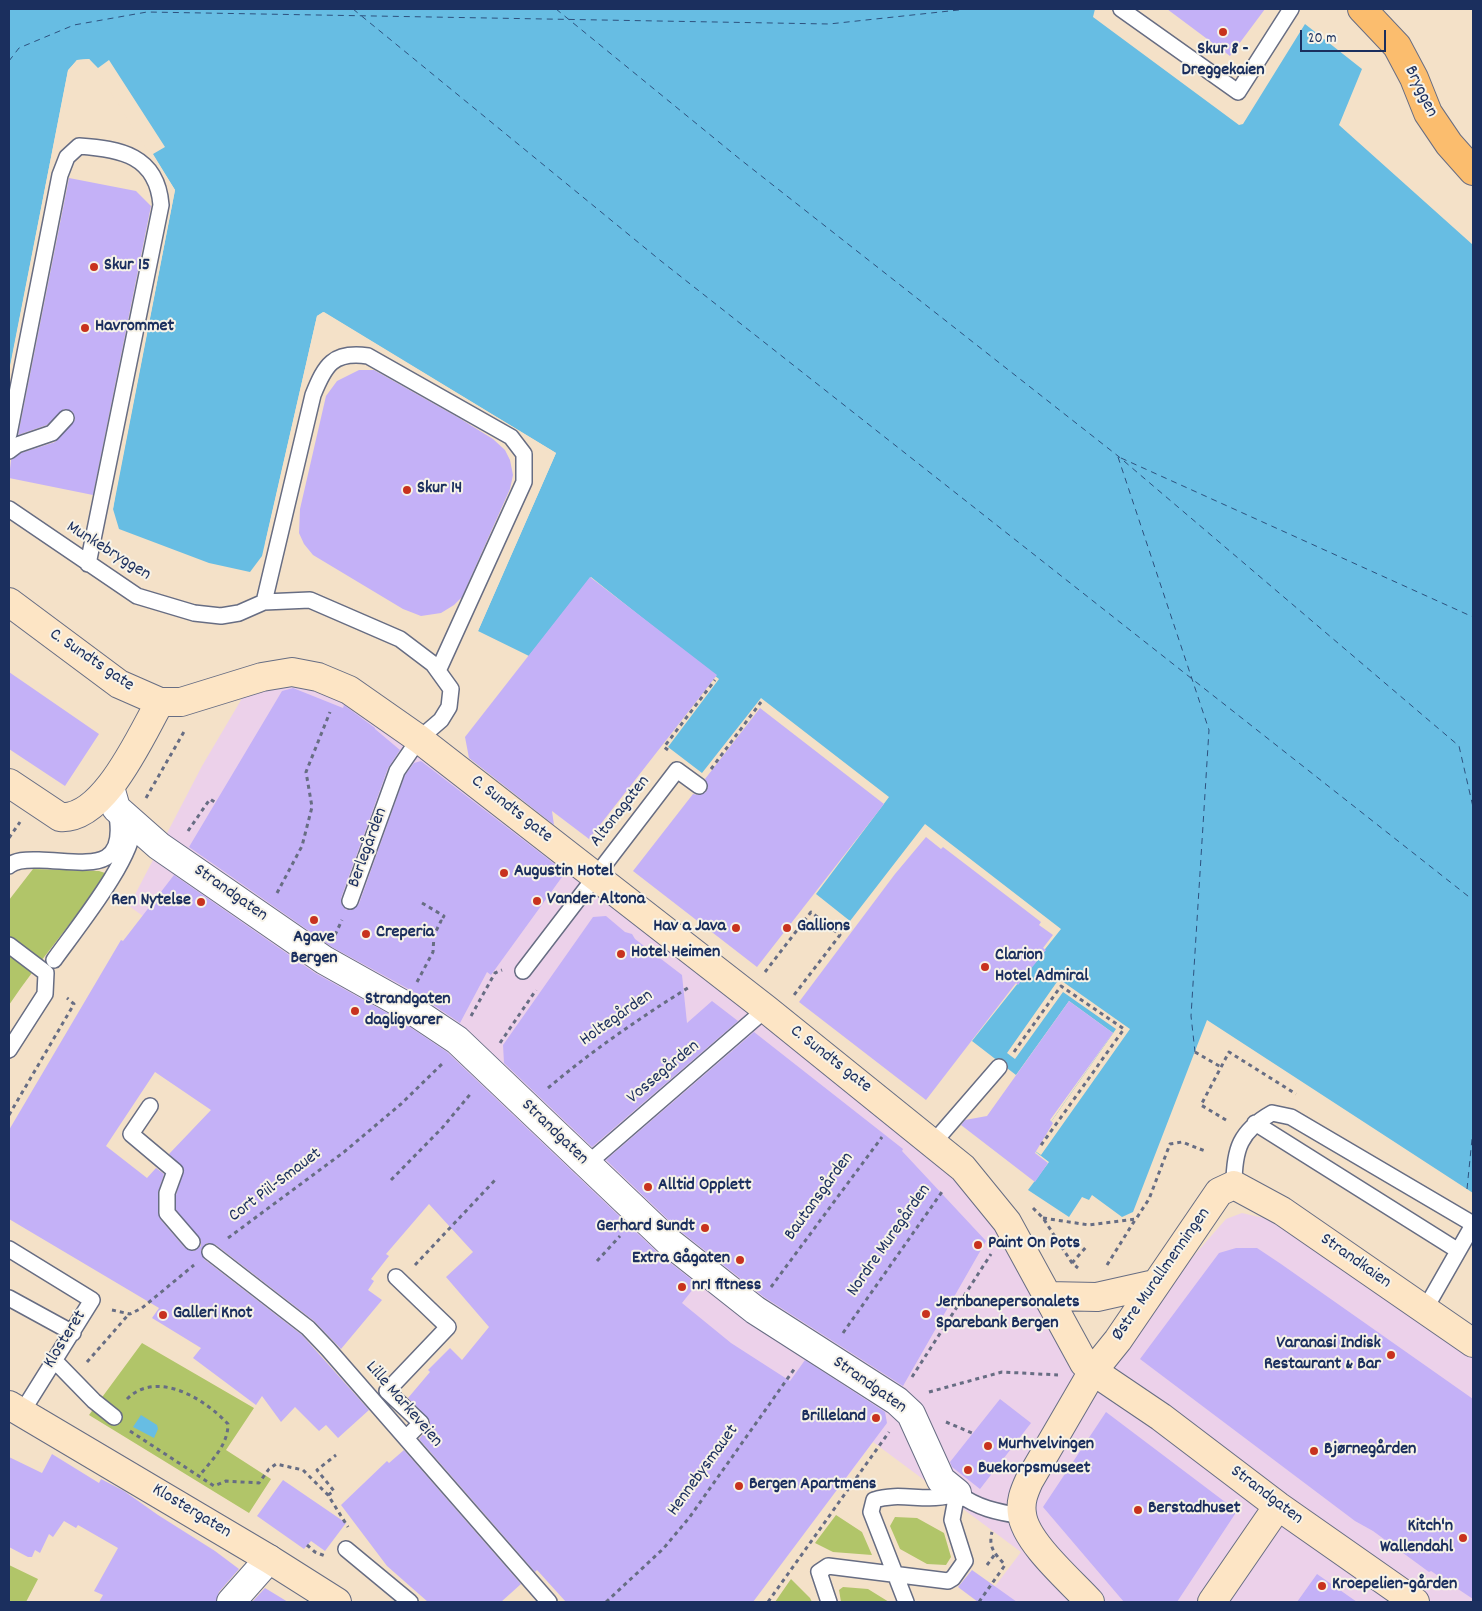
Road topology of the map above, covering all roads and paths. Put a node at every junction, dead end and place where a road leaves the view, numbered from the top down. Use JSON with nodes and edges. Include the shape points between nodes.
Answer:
{"nodes":[{"id":1,"x":1121,"y":9,"type":"edge"},
{"id":2,"x":1291,"y":9,"type":"edge"},
{"id":3,"x":1364,"y":11,"type":"edge"},
{"id":4,"x":1473,"y":171,"type":"edge"},
{"id":5,"x":66,"y":418,"type":"dead end"},
{"id":6,"x":9,"y":434,"type":"edge"},
{"id":7,"x":9,"y":451,"type":"edge"},
{"id":8,"x":9,"y":509,"type":"edge"},
{"id":9,"x":88,"y":564,"type":"junction"},
{"id":10,"x":310,"y":600,"type":"joint"},
{"id":11,"x":9,"y":602,"type":"edge"},
{"id":12,"x":264,"y":602,"type":"junction"},
{"id":13,"x":438,"y":671,"type":"junction"},
{"id":14,"x":715,"y":680,"type":"dead end"},
{"id":15,"x":340,"y":686,"type":"junction"},
{"id":16,"x":205,"y":694,"type":"junction"},
{"id":17,"x":160,"y":702,"type":"junction"},
{"id":18,"x":761,"y":702,"type":"dead end"},
{"id":19,"x":419,"y":739,"type":"junction"},
{"id":20,"x":671,"y":752,"type":"dead end"},
{"id":21,"x":703,"y":781,"type":"joint"},
{"id":22,"x":9,"y":783,"type":"edge"},
{"id":23,"x":216,"y":803,"type":"dead end"},
{"id":24,"x":119,"y":806,"type":"junction"},
{"id":25,"x":172,"y":855,"type":"junction"},
{"id":26,"x":9,"y":866,"type":"edge"},
{"id":27,"x":595,"y":876,"type":"junction"},
{"id":28,"x":350,"y":901,"type":"joint"},
{"id":29,"x":422,"y":903,"type":"dead end"},
{"id":30,"x":260,"y":916,"type":"junction"},
{"id":31,"x":9,"y":944,"type":"edge"},
{"id":32,"x":327,"y":953,"type":"junction"},
{"id":33,"x":54,"y":960,"type":"dead end"},
{"id":34,"x":523,"y":971,"type":"junction"},
{"id":35,"x":717,"y":971,"type":"junction"},
{"id":36,"x":74,"y":1004,"type":"dead end"},
{"id":37,"x":406,"y":1006,"type":"junction"},
{"id":38,"x":764,"y":1007,"type":"junction"},
{"id":39,"x":457,"y":1040,"type":"junction"},
{"id":40,"x":9,"y":1050,"type":"edge"},
{"id":41,"x":1014,"y":1052,"type":"dead end"},
{"id":42,"x":1195,"y":1052,"type":"dead end"},
{"id":43,"x":485,"y":1066,"type":"junction"},
{"id":44,"x":999,"y":1067,"type":"dead end"},
{"id":45,"x":1221,"y":1067,"type":"dead end"},
{"id":46,"x":544,"y":1092,"type":"dead end"},
{"id":47,"x":150,"y":1106,"type":"dead end"},
{"id":48,"x":9,"y":1115,"type":"edge"},
{"id":49,"x":900,"y":1115,"type":"junction"},
{"id":50,"x":449,"y":1118,"type":"dead end"},
{"id":51,"x":1255,"y":1123,"type":"junction"},
{"id":52,"x":934,"y":1142,"type":"junction"},
{"id":53,"x":1039,"y":1148,"type":"dead end"},
{"id":54,"x":1205,"y":1151,"type":"dead end"},
{"id":55,"x":586,"y":1164,"type":"junction"},
{"id":56,"x":963,"y":1168,"type":"junction"},
{"id":57,"x":497,"y":1178,"type":"dead end"},
{"id":58,"x":391,"y":1180,"type":"dead end"},
{"id":59,"x":1234,"y":1185,"type":"junction"},
{"id":60,"x":640,"y":1215,"type":"junction"},
{"id":61,"x":1136,"y":1219,"type":"junction"},
{"id":62,"x":1473,"y":1224,"type":"edge"},
{"id":63,"x":1012,"y":1229,"type":"junction"},
{"id":64,"x":1087,"y":1246,"type":"dead end"},
{"id":65,"x":9,"y":1249,"type":"edge"},
{"id":66,"x":201,"y":1249,"type":"junction"},
{"id":67,"x":1457,"y":1250,"type":"junction"},
{"id":68,"x":597,"y":1261,"type":"dead end"},
{"id":69,"x":1072,"y":1263,"type":"junction"},
{"id":70,"x":1102,"y":1272,"type":"dead end"},
{"id":71,"x":1085,"y":1274,"type":"dead end"},
{"id":72,"x":398,"y":1279,"type":"joint"},
{"id":73,"x":1155,"y":1284,"type":"junction"},
{"id":74,"x":770,"y":1289,"type":"dead end"},
{"id":75,"x":1048,"y":1296,"type":"junction"},
{"id":76,"x":9,"y":1298,"type":"edge"},
{"id":77,"x":92,"y":1300,"type":"junction"},
{"id":78,"x":1424,"y":1310,"type":"junction"},
{"id":79,"x":130,"y":1314,"type":"junction"},
{"id":80,"x":73,"y":1333,"type":"junction"},
{"id":81,"x":844,"y":1333,"type":"dead end"},
{"id":82,"x":802,"y":1341,"type":"junction"},
{"id":83,"x":1473,"y":1343,"type":"edge"},
{"id":84,"x":54,"y":1360,"type":"junction"},
{"id":85,"x":1093,"y":1371,"type":"junction"},
{"id":86,"x":72,"y":1378,"type":"junction"},
{"id":87,"x":912,"y":1378,"type":"dead end"},
{"id":88,"x":126,"y":1400,"type":"dead end"},
{"id":89,"x":897,"y":1401,"type":"junction"},
{"id":90,"x":25,"y":1414,"type":"edge"},
{"id":91,"x":114,"y":1417,"type":"joint"},
{"id":92,"x":406,"y":1438,"type":"junction"},
{"id":93,"x":336,"y":1455,"type":"dead end"},
{"id":94,"x":199,"y":1476,"type":"junction"},
{"id":95,"x":957,"y":1492,"type":"junction"},
{"id":96,"x":328,"y":1495,"type":"junction"},
{"id":97,"x":1278,"y":1506,"type":"junction"},
{"id":98,"x":1022,"y":1516,"type":"junction"},
{"id":99,"x":992,"y":1528,"type":"dead end"},
{"id":100,"x":346,"y":1549,"type":"joint"},
{"id":101,"x":270,"y":1559,"type":"junction"},
{"id":102,"x":894,"y":1573,"type":"junction"},
{"id":103,"x":231,"y":1602,"type":"edge"},
{"id":104,"x":337,"y":1602,"type":"edge"},
{"id":105,"x":410,"y":1602,"type":"edge"},
{"id":106,"x":549,"y":1602,"type":"edge"},
{"id":107,"x":606,"y":1602,"type":"edge"},
{"id":108,"x":768,"y":1602,"type":"edge"},
{"id":109,"x":829,"y":1602,"type":"edge"},
{"id":110,"x":906,"y":1602,"type":"edge"},
{"id":111,"x":979,"y":1602,"type":"edge"},
{"id":112,"x":1090,"y":1602,"type":"edge"},
{"id":113,"x":1212,"y":1602,"type":"edge"},
{"id":114,"x":1415,"y":1602,"type":"edge"}],
"edges":[{"from":1,"to":2,"type":"lane","via":[[1238,92]]},
{"from":3,"to":4,"type":"main road","name":"Bryggen","via":[[1397,46],[1428,113]]},
{"from":5,"to":7,"type":"lane","via":[[52,433]]},
{"from":6,"to":9,"type":"lane","via":[[60,175],[67,157],[78,146],[127,153],[143,163],[154,177],[160,187],[161,204]]},
{"from":8,"to":9,"type":"lane","name":"Munkebryggen"},
{"from":9,"to":12,"type":"lane","name":"Munkebryggen","via":[[137,596],[194,613],[221,616],[239,613]]},
{"from":10,"to":12,"type":"lane","name":"Munkebryggen"},
{"from":10,"to":13,"type":"lane","name":"Berlegården","via":[[400,639]]},
{"from":11,"to":17,"type":"main road","name":"C. Sundts gate","via":[[120,684]]},
{"from":12,"to":13,"type":"lane","via":[[313,395],[321,376],[332,362],[349,353],[368,356],[511,437],[524,454],[524,482]]},
{"from":13,"to":19,"type":"lane","name":"Berlegården","via":[[451,689],[449,707],[441,720]]},
{"from":14,"to":20,"type":"path","via":[[664,748]]},
{"from":15,"to":16,"type":"main road","name":"C. Sundts gate","via":[[292,672],[262,677]]},
{"from":15,"to":19,"type":"main road","name":"C. Sundts gate"},
{"from":15,"to":30,"type":"path","via":[[306,772],[312,807],[302,846],[274,899]]},
{"from":16,"to":17,"type":"main road","name":"C. Sundts gate","via":[[181,702]]},
{"from":16,"to":24,"type":"path"},
{"from":17,"to":24,"type":"main road"},
{"from":18,"to":21,"type":"path"},
{"from":19,"to":27,"type":"main road","name":"C. Sundts gate"},
{"from":19,"to":28,"type":"lane","name":"Berlegården","via":[[397,771]]},
{"from":21,"to":27,"type":"lane","name":"Altonagaten","via":[[677,770]]},
{"from":22,"to":24,"type":"main road","via":[[60,817],[69,818],[85,811]]},
{"from":23,"to":25,"type":"path","via":[[210,799]]},
{"from":24,"to":25,"type":"street","name":"Strandgaten"},
{"from":24,"to":26,"type":"lane","via":[[117,845],[110,857],[98,862],[28,860],[12,862]]},
{"from":24,"to":33,"type":"lane","via":[[134,831],[123,861]]},
{"from":25,"to":30,"type":"street","name":"Strandgaten"},
{"from":27,"to":34,"type":"lane","name":"Altonagaten"},
{"from":27,"to":35,"type":"main road","name":"C. Sundts gate"},
{"from":28,"to":32,"type":"path","name":"Berlegården"},
{"from":29,"to":37,"type":"path","via":[[444,916],[434,935],[433,952]]},
{"from":30,"to":32,"type":"street","name":"Strandgaten"},
{"from":31,"to":40,"type":"lane","via":[[46,972],[45,994]]},
{"from":32,"to":37,"type":"street","name":"Strandgaten"},
{"from":34,"to":39,"type":"path","via":[[511,967],[496,973]]},
{"from":34,"to":43,"type":"path","via":[[535,978],[536,989]]},
{"from":35,"to":38,"type":"main road","name":"C. Sundts gate"},
{"from":35,"to":46,"type":"path","name":"Holtegården","via":[[646,1014]]},
{"from":36,"to":48,"type":"path"},
{"from":37,"to":39,"type":"street","name":"Strandgaten"},
{"from":38,"to":38,"type":"path","via":[[840,935],[811,912]]},
{"from":38,"to":49,"type":"main road","name":"C. Sundts gate"},
{"from":38,"to":55,"type":"lane","name":"Vossegården"},
{"from":39,"to":43,"type":"street","name":"Strandgaten"},
{"from":39,"to":66,"type":"path","name":"Cort Piil-Smauet","via":[[439,1068],[344,1152]]},
{"from":41,"to":53,"type":"path","via":[[1061,986],[1124,1029]]},
{"from":42,"to":45,"type":"path"},
{"from":43,"to":55,"type":"street","name":"Strandgaten"},
{"from":44,"to":52,"type":"lane"},
{"from":47,"to":66,"type":"lane","name":"Lille Markeveien","via":[[131,1134],[175,1171],[167,1193],[167,1213]]},
{"from":49,"to":52,"type":"main road","name":"C. Sundts gate"},
{"from":49,"to":74,"type":"path","name":"Bautansgården"},
{"from":50,"to":58,"type":"path"},
{"from":51,"to":59,"type":"lane","via":[[1238,1147]]},
{"from":51,"to":62,"type":"lane","via":[[1272,1113],[1291,1117]]},
{"from":51,"to":67,"type":"lane"},
{"from":52,"to":56,"type":"main road","name":"C. Sundts gate"},
{"from":54,"to":61,"type":"path","via":[[1182,1142],[1170,1144],[1149,1198]]},
{"from":55,"to":60,"type":"street","name":"Strandgaten"},
{"from":56,"to":63,"type":"main road","name":"C. Sundts gate"},
{"from":56,"to":81,"type":"path","name":"Nordre Muregården","via":[[939,1194]]},
{"from":57,"to":72,"type":"path"},
{"from":59,"to":73,"type":"main road","name":"Østre Murallmenningen","via":[[1219,1192]]},
{"from":59,"to":78,"type":"main road","name":"Strandkaien","via":[[1282,1211]]},
{"from":60,"to":68,"type":"path"},
{"from":60,"to":82,"type":"street","name":"Strandgaten","via":[[755,1310]]},
{"from":61,"to":69,"type":"path","via":[[1090,1225],[1044,1218]]},
{"from":61,"to":70,"type":"path"},
{"from":62,"to":67,"type":"lane"},
{"from":63,"to":75,"type":"main road","name":"C. Sundts gate"},
{"from":63,"to":87,"type":"path","via":[[995,1248]]},
{"from":64,"to":69,"type":"path"},
{"from":65,"to":77,"type":"lane","name":"Klosteret"},
{"from":66,"to":79,"type":"path","name":"Cort Piil-Smauet","via":[[142,1308]]},
{"from":66,"to":92,"type":"lane","name":"Lille Markeveien","via":[[308,1328]]},
{"from":67,"to":78,"type":"lane"},
{"from":69,"to":71,"type":"path"},
{"from":72,"to":92,"type":"lane","via":[[448,1327],[387,1391],[421,1423]]},
{"from":73,"to":75,"type":"main road","via":[[1097,1297]]},
{"from":73,"to":85,"type":"main road","name":"Østre Murallmenningen"},
{"from":75,"to":85,"type":"main road","via":[[1084,1363]]},
{"from":76,"to":80,"type":"lane"},
{"from":77,"to":79,"type":"path","via":[[114,1311]]},
{"from":77,"to":80,"type":"lane","name":"Klosteret"},
{"from":78,"to":83,"type":"main road","name":"Strandkaien"},
{"from":79,"to":86,"type":"path","name":"Cort Piil-Smauet"},
{"from":80,"to":84,"type":"lane","name":"Klosteret"},
{"from":82,"to":89,"type":"street","name":"Strandgaten"},
{"from":82,"to":107,"type":"path","name":"Hennebysmauet","via":[[797,1364],[689,1518]]},
{"from":84,"to":86,"type":"lane"},
{"from":84,"to":90,"type":"lane","name":"Klosteret"},
{"from":85,"to":89,"type":"path","via":[[1058,1375],[1002,1372]]},
{"from":85,"to":97,"type":"main road","name":"Strandgaten","via":[[1162,1417]]},
{"from":85,"to":98,"type":"main road","name":"Østre Murallmenningen","via":[[1029,1480],[1022,1498]]},
{"from":86,"to":91,"type":"lane"},
{"from":88,"to":94,"type":"path","via":[[134,1392],[166,1387],[186,1393],[216,1411],[228,1424],[228,1434]]},
{"from":89,"to":95,"type":"street","name":"Strandgaten","via":[[911,1414],[941,1480]]},
{"from":89,"to":108,"type":"path","via":[[889,1418],[890,1430]]},
{"from":90,"to":101,"type":"main road","name":"Klostergaten"},
{"from":91,"to":94,"type":"path","via":[[131,1432]]},
{"from":92,"to":106,"type":"lane","name":"Lille Markeveien"},
{"from":93,"to":96,"type":"path","via":[[317,1470],[334,1491]]},
{"from":94,"to":96,"type":"path","via":[[214,1486],[226,1480],[259,1483],[268,1469],[276,1464],[285,1465],[303,1470]]},
{"from":95,"to":98,"type":"lane","via":[[991,1512]]},
{"from":95,"to":102,"type":"lane","via":[[952,1520],[965,1562],[953,1578],[948,1581]]},
{"from":95,"to":102,"type":"lane","via":[[937,1499],[885,1496],[874,1500],[871,1512]]},
{"from":96,"to":100,"type":"path","via":[[347,1523]]},
{"from":97,"to":113,"type":"main road"},
{"from":97,"to":114,"type":"main road","name":"Strandgaten"},
{"from":98,"to":112,"type":"main road","via":[[1032,1539]]},
{"from":99,"to":111,"type":"path","via":[[989,1543],[1005,1565]]},
{"from":100,"to":105,"type":"lane"},
{"from":101,"to":103,"type":"street"},
{"from":101,"to":104,"type":"main road","name":"Klostergaten"},
{"from":102,"to":109,"type":"lane","via":[[828,1566],[819,1572]]},
{"from":102,"to":110,"type":"lane"}]}
